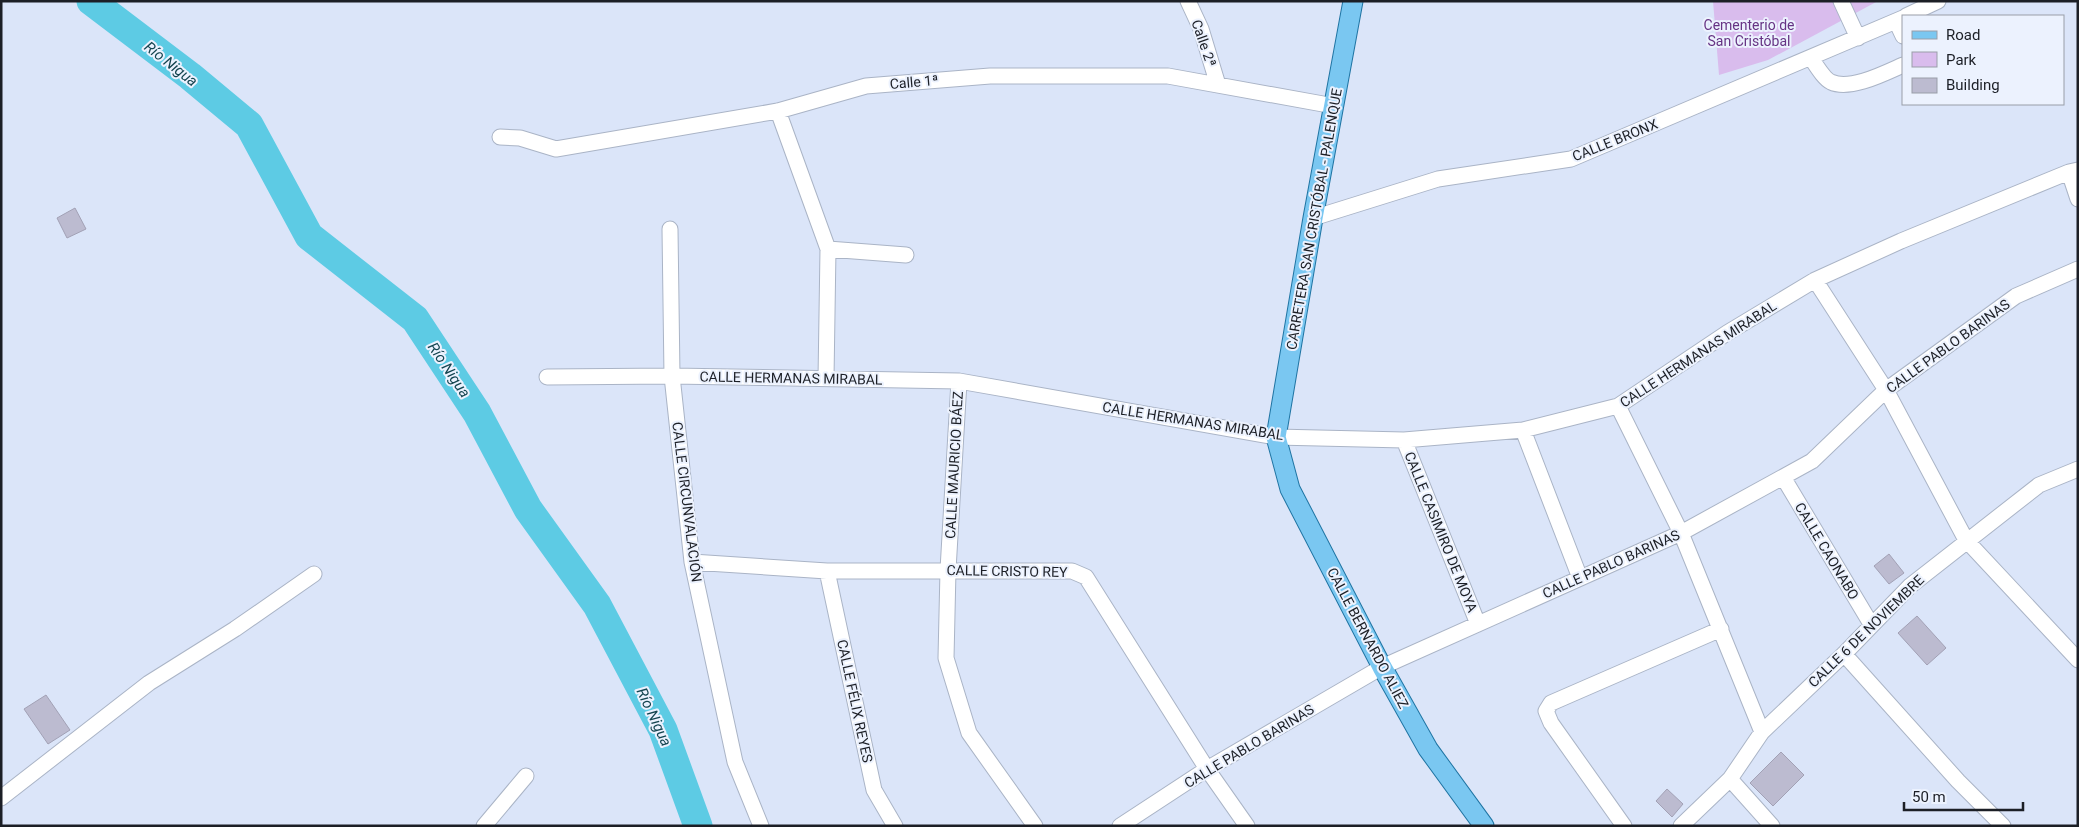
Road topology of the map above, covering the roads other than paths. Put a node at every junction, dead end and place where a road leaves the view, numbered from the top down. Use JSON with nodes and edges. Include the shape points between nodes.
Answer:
{"nodes":[{"id":1,"x":1188,"y":1,"type":"edge"},
{"id":2,"x":1353,"y":1,"type":"edge"},
{"id":3,"x":1840,"y":1,"type":"edge"},
{"id":4,"x":1938,"y":1,"type":"edge"},
{"id":5,"x":1908,"y":15,"type":"edge"},
{"id":6,"x":1902,"y":18,"type":"edge"},
{"id":7,"x":1858,"y":38,"type":"junction"},
{"id":8,"x":1811,"y":58,"type":"junction"},
{"id":9,"x":1902,"y":65,"type":"edge"},
{"id":10,"x":1218,"y":85,"type":"junction"},
{"id":11,"x":1334,"y":106,"type":"junction"},
{"id":12,"x":778,"y":111,"type":"junction"},
{"id":13,"x":500,"y":137,"type":"dead end"},
{"id":14,"x":2074,"y":171,"type":"edge"},
{"id":15,"x":2078,"y":199,"type":"edge"},
{"id":16,"x":1313,"y":218,"type":"junction"},
{"id":17,"x":670,"y":229,"type":"dead end"},
{"id":18,"x":828,"y":249,"type":"junction"},
{"id":19,"x":906,"y":255,"type":"dead end"},
{"id":20,"x":2078,"y":269,"type":"edge"},
{"id":21,"x":1816,"y":280,"type":"junction"},
{"id":22,"x":672,"y":376,"type":"junction"},
{"id":23,"x":548,"y":377,"type":"dead end"},
{"id":24,"x":826,"y":379,"type":"junction"},
{"id":25,"x":959,"y":381,"type":"junction"},
{"id":26,"x":1886,"y":390,"type":"junction"},
{"id":27,"x":1618,"y":406,"type":"junction"},
{"id":28,"x":1523,"y":430,"type":"junction"},
{"id":29,"x":1276,"y":437,"type":"junction"},
{"id":30,"x":1404,"y":440,"type":"junction"},
{"id":31,"x":2078,"y":469,"type":"edge"},
{"id":32,"x":1783,"y":477,"type":"junction"},
{"id":33,"x":1681,"y":533,"type":"junction"},
{"id":34,"x":1966,"y":540,"type":"junction"},
{"id":35,"x":692,"y":562,"type":"junction"},
{"id":36,"x":948,"y":570,"type":"junction"},
{"id":37,"x":827,"y":572,"type":"junction"},
{"id":38,"x":314,"y":574,"type":"dead end"},
{"id":39,"x":1580,"y":578,"type":"junction"},
{"id":40,"x":1478,"y":624,"type":"junction"},
{"id":41,"x":1870,"y":624,"type":"junction"},
{"id":42,"x":1721,"y":629,"type":"junction"},
{"id":43,"x":1844,"y":654,"type":"junction"},
{"id":44,"x":2078,"y":660,"type":"edge"},
{"id":45,"x":1382,"y":667,"type":"junction"},
{"id":46,"x":1762,"y":732,"type":"junction"},
{"id":47,"x":1208,"y":769,"type":"junction"},
{"id":48,"x":526,"y":776,"type":"dead end"},
{"id":49,"x":1730,"y":778,"type":"junction"},
{"id":50,"x":1,"y":798,"type":"edge"},
{"id":51,"x":484,"y":826,"type":"edge"},
{"id":52,"x":762,"y":826,"type":"edge"},
{"id":53,"x":895,"y":826,"type":"edge"},
{"id":54,"x":1035,"y":826,"type":"edge"},
{"id":55,"x":1120,"y":826,"type":"edge"},
{"id":56,"x":1247,"y":826,"type":"edge"},
{"id":57,"x":1484,"y":826,"type":"edge"},
{"id":58,"x":1624,"y":826,"type":"edge"},
{"id":59,"x":1681,"y":826,"type":"edge"},
{"id":60,"x":1772,"y":826,"type":"edge"},
{"id":61,"x":2003,"y":826,"type":"edge"}],
"edges":[{"from":1,"to":10,"type":"street","name":"Calle 2ª","via":[[1201,29]]},
{"from":2,"to":11,"type":"main road","name":"CARRETERA SAN CRISTÓBAL - PALENQUE"},
{"from":3,"to":7,"type":"street"},
{"from":4,"to":5,"type":"street","name":"CALLE BRONX"},
{"from":6,"to":7,"type":"street","name":"CALLE BRONX"},
{"from":7,"to":8,"type":"street","name":"CALLE BRONX"},
{"from":8,"to":9,"type":"street","via":[[1830,82],[1842,84],[1871,79]]},
{"from":8,"to":16,"type":"street","name":"CALLE BRONX","via":[[1571,160],[1438,179]]},
{"from":10,"to":11,"type":"street","name":"Calle 1ª"},
{"from":10,"to":12,"type":"street","name":"Calle 1ª","via":[[1168,76],[990,76],[866,86]]},
{"from":11,"to":16,"type":"main road","name":"CARRETERA SAN CRISTÓBAL - PALENQUE"},
{"from":12,"to":13,"type":"street","name":"Calle 1ª","via":[[556,149],[520,138]]},
{"from":12,"to":18,"type":"street"},
{"from":14,"to":15,"type":"street"},
{"from":14,"to":21,"type":"street","name":"CALLE HERMANAS MIRABAL","via":[[1901,241]]},
{"from":16,"to":29,"type":"main road","name":"CARRETERA SAN CRISTÓBAL - PALENQUE"},
{"from":17,"to":22,"type":"street","name":"CALLE CIRCUNVALACIÓN"},
{"from":18,"to":19,"type":"street"},
{"from":18,"to":24,"type":"street"},
{"from":20,"to":26,"type":"street","name":"CALLE PABLO BARINAS","via":[[2016,296]]},
{"from":21,"to":26,"type":"street"},
{"from":21,"to":27,"type":"street","name":"CALLE HERMANAS MIRABAL"},
{"from":22,"to":23,"type":"street","name":"CALLE HERMANAS MIRABAL"},
{"from":22,"to":24,"type":"street","name":"CALLE HERMANAS MIRABAL"},
{"from":22,"to":35,"type":"street","name":"CALLE CIRCUNVALACIÓN"},
{"from":24,"to":25,"type":"street","name":"CALLE HERMANAS MIRABAL"},
{"from":25,"to":29,"type":"street","name":"CALLE HERMANAS MIRABAL"},
{"from":25,"to":36,"type":"street","name":"CALLE MAURICIO BÁEZ"},
{"from":26,"to":32,"type":"street","name":"CALLE PABLO BARINAS","via":[[1812,461]]},
{"from":26,"to":34,"type":"street"},
{"from":27,"to":28,"type":"street","name":"CALLE HERMANAS MIRABAL"},
{"from":27,"to":33,"type":"street"},
{"from":28,"to":30,"type":"street","name":"CALLE HERMANAS MIRABAL"},
{"from":28,"to":39,"type":"street"},
{"from":29,"to":30,"type":"street","name":"CALLE HERMANAS MIRABAL"},
{"from":29,"to":45,"type":"main road","name":"CALLE BERNARDO ALIEZ","via":[[1290,490]]},
{"from":30,"to":40,"type":"street","name":"CALLE CASIMIRO DE MOYA"},
{"from":31,"to":34,"type":"street","name":"CALLE 6 DE NOVIEMBRE","via":[[2039,484]]},
{"from":32,"to":33,"type":"street","name":"CALLE PABLO BARINAS"},
{"from":32,"to":41,"type":"street","name":"CALLE CAONABO"},
{"from":33,"to":39,"type":"street","name":"CALLE PABLO BARINAS"},
{"from":33,"to":42,"type":"street"},
{"from":34,"to":41,"type":"street","name":"CALLE 6 DE NOVIEMBRE"},
{"from":34,"to":44,"type":"street"},
{"from":35,"to":37,"type":"street","name":"CALLE CRISTO REY"},
{"from":35,"to":52,"type":"street","name":"CALLE CIRCUNVALACIÓN","via":[[735,762]]},
{"from":36,"to":37,"type":"street","name":"CALLE CRISTO REY"},
{"from":36,"to":47,"type":"street","name":"CALLE CRISTO REY","via":[[1072,572],[1086,577]]},
{"from":36,"to":54,"type":"street","name":"CALLE MAURICIO BÁEZ","via":[[946,658],[969,733]]},
{"from":37,"to":53,"type":"street","name":"CALLE FÉLIX REYES","via":[[874,790]]},
{"from":38,"to":50,"type":"street","via":[[149,683]]},
{"from":39,"to":40,"type":"street","name":"CALLE PABLO BARINAS"},
{"from":40,"to":45,"type":"street","name":"CALLE PABLO BARINAS"},
{"from":41,"to":43,"type":"street","name":"CALLE 6 DE NOVIEMBRE"},
{"from":42,"to":46,"type":"street"},
{"from":42,"to":58,"type":"street","via":[[1551,703],[1546,711],[1551,723]]},
{"from":43,"to":46,"type":"street","name":"CALLE 6 DE NOVIEMBRE"},
{"from":43,"to":61,"type":"street","via":[[1958,782]]},
{"from":45,"to":47,"type":"street","name":"CALLE PABLO BARINAS"},
{"from":45,"to":57,"type":"main road","name":"CALLE BERNARDO ALIEZ","via":[[1428,749]]},
{"from":46,"to":49,"type":"street","name":"CALLE 6 DE NOVIEMBRE"},
{"from":47,"to":55,"type":"street","name":"CALLE PABLO BARINAS"},
{"from":47,"to":56,"type":"street","name":"CALLE CRISTO REY"},
{"from":48,"to":51,"type":"street"},
{"from":49,"to":59,"type":"street","name":"CALLE 6 DE NOVIEMBRE"},
{"from":49,"to":60,"type":"street"}]}
